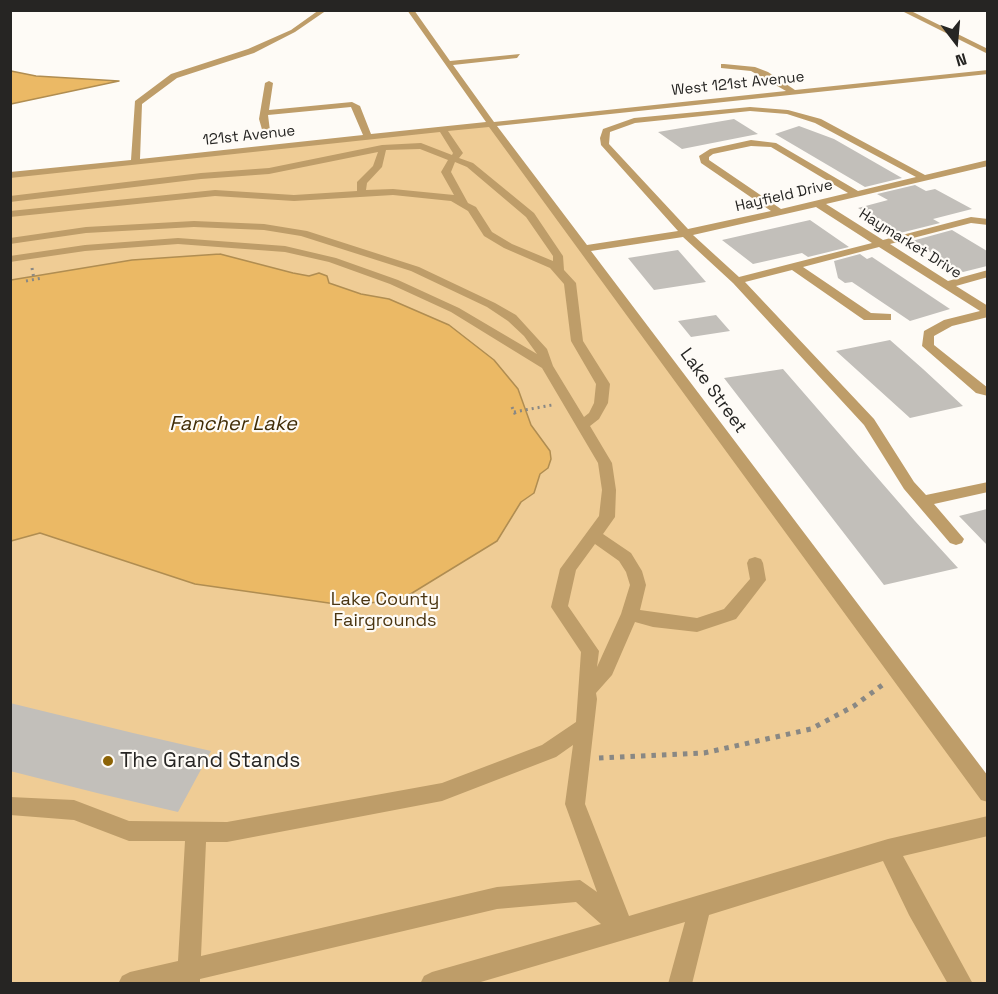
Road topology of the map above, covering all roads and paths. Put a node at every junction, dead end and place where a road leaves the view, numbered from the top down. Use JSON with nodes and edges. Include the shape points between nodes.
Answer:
{"nodes":[{"id":1,"x":324,"y":10,"type":"edge"},
{"id":2,"x":410,"y":10,"type":"edge"},
{"id":3,"x":903,"y":10,"type":"edge"},
{"id":4,"x":987,"y":52,"type":"edge"},
{"id":5,"x":517,"y":56,"type":"dead end"},
{"id":6,"x":448,"y":63,"type":"junction"},
{"id":7,"x":724,"y":66,"type":"dead end"},
{"id":8,"x":987,"y":72,"type":"edge"},
{"id":9,"x":269,"y":83,"type":"dead end"},
{"id":10,"x":793,"y":92,"type":"junction"},
{"id":11,"x":264,"y":113,"type":"junction"},
{"id":12,"x":491,"y":124,"type":"junction"},
{"id":13,"x":442,"y":129,"type":"junction"},
{"id":14,"x":266,"y":131,"type":"dead end"},
{"id":15,"x":368,"y":136,"type":"junction"},
{"id":16,"x":382,"y":148,"type":"junction"},
{"id":17,"x":455,"y":157,"type":"junction"},
{"id":18,"x":135,"y":162,"type":"junction"},
{"id":19,"x":987,"y":163,"type":"edge"},
{"id":20,"x":10,"y":175,"type":"edge"},
{"id":21,"x":924,"y":178,"type":"junction"},
{"id":22,"x":45,"y":194,"type":"junction"},
{"id":23,"x":856,"y":194,"type":"junction"},
{"id":24,"x":365,"y":195,"type":"junction"},
{"id":25,"x":10,"y":199,"type":"edge"},
{"id":26,"x":817,"y":203,"type":"junction"},
{"id":27,"x":464,"y":204,"type":"junction"},
{"id":28,"x":84,"y":205,"type":"junction"},
{"id":29,"x":45,"y":210,"type":"junction"},
{"id":30,"x":779,"y":212,"type":"junction"},
{"id":31,"x":10,"y":214,"type":"edge"},
{"id":32,"x":987,"y":222,"type":"edge"},
{"id":33,"x":86,"y":230,"type":"junction"},
{"id":34,"x":686,"y":234,"type":"junction"},
{"id":35,"x":10,"y":241,"type":"edge"},
{"id":36,"x":882,"y":244,"type":"junction"},
{"id":37,"x":355,"y":248,"type":"junction"},
{"id":38,"x":585,"y":249,"type":"junction"},
{"id":39,"x":10,"y":259,"type":"edge"},
{"id":40,"x":332,"y":260,"type":"junction"},
{"id":41,"x":795,"y":267,"type":"junction"},
{"id":42,"x":33,"y":271,"type":"dead end"},
{"id":43,"x":558,"y":271,"type":"junction"},
{"id":44,"x":987,"y":273,"type":"edge"},
{"id":45,"x":42,"y":278,"type":"dead end"},
{"id":46,"x":34,"y":279,"type":"junction"},
{"id":47,"x":26,"y":281,"type":"dead end"},
{"id":48,"x":737,"y":281,"type":"junction"},
{"id":49,"x":947,"y":285,"type":"junction"},
{"id":50,"x":987,"y":312,"type":"edge"},
{"id":51,"x":887,"y":318,"type":"dead end"},
{"id":52,"x":547,"y":366,"type":"junction"},
{"id":53,"x":987,"y":392,"type":"edge"},
{"id":54,"x":512,"y":406,"type":"dead end"},
{"id":55,"x":533,"y":409,"type":"dead end"},
{"id":56,"x":582,"y":425,"type":"junction"},
{"id":57,"x":987,"y":487,"type":"edge"},
{"id":58,"x":923,"y":501,"type":"junction"},
{"id":59,"x":594,"y":535,"type":"junction"},
{"id":60,"x":956,"y":539,"type":"dead end"},
{"id":61,"x":755,"y":563,"type":"dead end"},
{"id":62,"x":630,"y":614,"type":"junction"},
{"id":63,"x":898,"y":673,"type":"junction"},
{"id":64,"x":586,"y":691,"type":"junction"},
{"id":65,"x":585,"y":726,"type":"junction"},
{"id":66,"x":580,"y":759,"type":"junction"},
{"id":67,"x":987,"y":793,"type":"edge"},
{"id":68,"x":10,"y":806,"type":"edge"},
{"id":69,"x":987,"y":826,"type":"edge"},
{"id":70,"x":196,"y":831,"type":"junction"},
{"id":71,"x":888,"y":849,"type":"junction"},
{"id":72,"x":700,"y":907,"type":"junction"},
{"id":73,"x":622,"y":928,"type":"junction"},
{"id":74,"x":188,"y":977,"type":"edge"},
{"id":75,"x":130,"y":984,"type":"edge"},
{"id":76,"x":432,"y":984,"type":"edge"},
{"id":77,"x":681,"y":984,"type":"edge"},
{"id":78,"x":961,"y":984,"type":"edge"}],
"edges":[{"from":1,"to":18,"type":"street","via":[[293,31],[251,51],[174,76],[138,103]]},
{"from":2,"to":6,"type":"street","name":"Lake Street"},
{"from":3,"to":4,"type":"street"},
{"from":5,"to":6,"type":"street"},
{"from":6,"to":12,"type":"street","name":"Lake Street"},
{"from":7,"to":10,"type":"street","via":[[752,69]]},
{"from":8,"to":10,"type":"street","name":"West 121st Avenue"},
{"from":9,"to":11,"type":"street"},
{"from":10,"to":12,"type":"street","name":"West 121st Avenue"},
{"from":11,"to":14,"type":"street"},
{"from":11,"to":15,"type":"street","via":[[352,104]]},
{"from":12,"to":13,"type":"street","name":"121st Avenue"},
{"from":12,"to":38,"type":"street","name":"Lake Street"},
{"from":13,"to":15,"type":"street","name":"121st Avenue"},
{"from":13,"to":17,"type":"street","via":[[458,153]]},
{"from":15,"to":18,"type":"street","name":"121st Avenue"},
{"from":16,"to":17,"type":"street","via":[[422,146]]},
{"from":16,"to":22,"type":"street","via":[[295,167]]},
{"from":16,"to":24,"type":"street","via":[[377,166],[362,182]]},
{"from":17,"to":27,"type":"street","via":[[446,172]]},
{"from":17,"to":43,"type":"street","via":[[490,179],[530,215],[558,256]]},
{"from":18,"to":20,"type":"street","name":"121st Avenue"},
{"from":19,"to":21,"type":"street","name":"Hayfield Drive"},
{"from":21,"to":23,"type":"street","name":"Hayfield Drive"},
{"from":21,"to":34,"type":"street","via":[[818,122],[788,112],[735,110],[634,121],[606,132],[605,145]]},
{"from":22,"to":25,"type":"street"},
{"from":22,"to":29,"type":"street"},
{"from":23,"to":26,"type":"street","name":"Hayfield Drive"},
{"from":23,"to":30,"type":"street","via":[[773,145],[751,143],[704,156],[710,166]]},
{"from":24,"to":27,"type":"street","via":[[393,192],[453,198]]},
{"from":24,"to":28,"type":"street","via":[[294,198],[214,193]]},
{"from":26,"to":30,"type":"street","name":"Hayfield Drive"},
{"from":26,"to":36,"type":"street","name":"Haymarket Drive"},
{"from":27,"to":43,"type":"street","via":[[472,209],[488,234]]},
{"from":28,"to":29,"type":"street"},
{"from":28,"to":33,"type":"street"},
{"from":29,"to":31,"type":"street"},
{"from":30,"to":34,"type":"street","name":"Hayfield Drive"},
{"from":32,"to":36,"type":"street","via":[[972,220]]},
{"from":33,"to":35,"type":"street"},
{"from":33,"to":37,"type":"street","via":[[235,224],[295,231]]},
{"from":34,"to":38,"type":"street","name":"Hayfield Drive"},
{"from":34,"to":48,"type":"street"},
{"from":36,"to":41,"type":"street"},
{"from":36,"to":49,"type":"street","name":"Haymarket Drive"},
{"from":37,"to":40,"type":"street"},
{"from":37,"to":52,"type":"street","via":[[424,272],[491,305],[528,333],[541,349]]},
{"from":38,"to":63,"type":"street","name":"Lake Street"},
{"from":39,"to":40,"type":"street","via":[[178,241],[251,245]]},
{"from":40,"to":52,"type":"street","via":[[455,310]]},
{"from":41,"to":48,"type":"street"},
{"from":41,"to":51,"type":"street","via":[[868,317]]},
{"from":42,"to":46,"type":"path"},
{"from":43,"to":56,"type":"street","via":[[570,283],[577,341],[603,384],[601,403],[594,416]]},
{"from":44,"to":49,"type":"street"},
{"from":45,"to":46,"type":"path"},
{"from":46,"to":47,"type":"path"},
{"from":48,"to":58,"type":"street","via":[[869,422]]},
{"from":49,"to":50,"type":"street","name":"Haymarket Drive"},
{"from":50,"to":53,"type":"street","via":[[948,323],[928,334],[928,346]]},
{"from":52,"to":56,"type":"street"},
{"from":54,"to":55,"type":"path","via":[[515,414]]},
{"from":56,"to":59,"type":"street","via":[[605,463],[609,490],[607,517]]},
{"from":57,"to":58,"type":"street"},
{"from":58,"to":60,"type":"street"},
{"from":59,"to":62,"type":"street","via":[[625,557],[634,571],[638,585]]},
{"from":59,"to":64,"type":"street","via":[[568,569],[558,607],[590,651]]},
{"from":61,"to":62,"type":"street","via":[[758,580],[730,614],[697,625]]},
{"from":62,"to":64,"type":"street","via":[[606,670]]},
{"from":63,"to":66,"type":"path","via":[[854,706],[811,729],[704,753]]},
{"from":63,"to":67,"type":"street","name":"Lake Street"},
{"from":64,"to":65,"type":"street"},
{"from":65,"to":66,"type":"street"},
{"from":65,"to":70,"type":"street","via":[[549,751],[442,792],[227,832]]},
{"from":66,"to":73,"type":"street","via":[[575,804]]},
{"from":68,"to":70,"type":"street","via":[[74,810],[129,831]]},
{"from":69,"to":71,"type":"street"},
{"from":70,"to":74,"type":"street"},
{"from":71,"to":72,"type":"street"},
{"from":71,"to":78,"type":"street"},
{"from":72,"to":73,"type":"street"},
{"from":72,"to":77,"type":"street"},
{"from":73,"to":74,"type":"street","via":[[580,891],[497,898]]},
{"from":73,"to":76,"type":"street"},
{"from":74,"to":75,"type":"street"}]}
